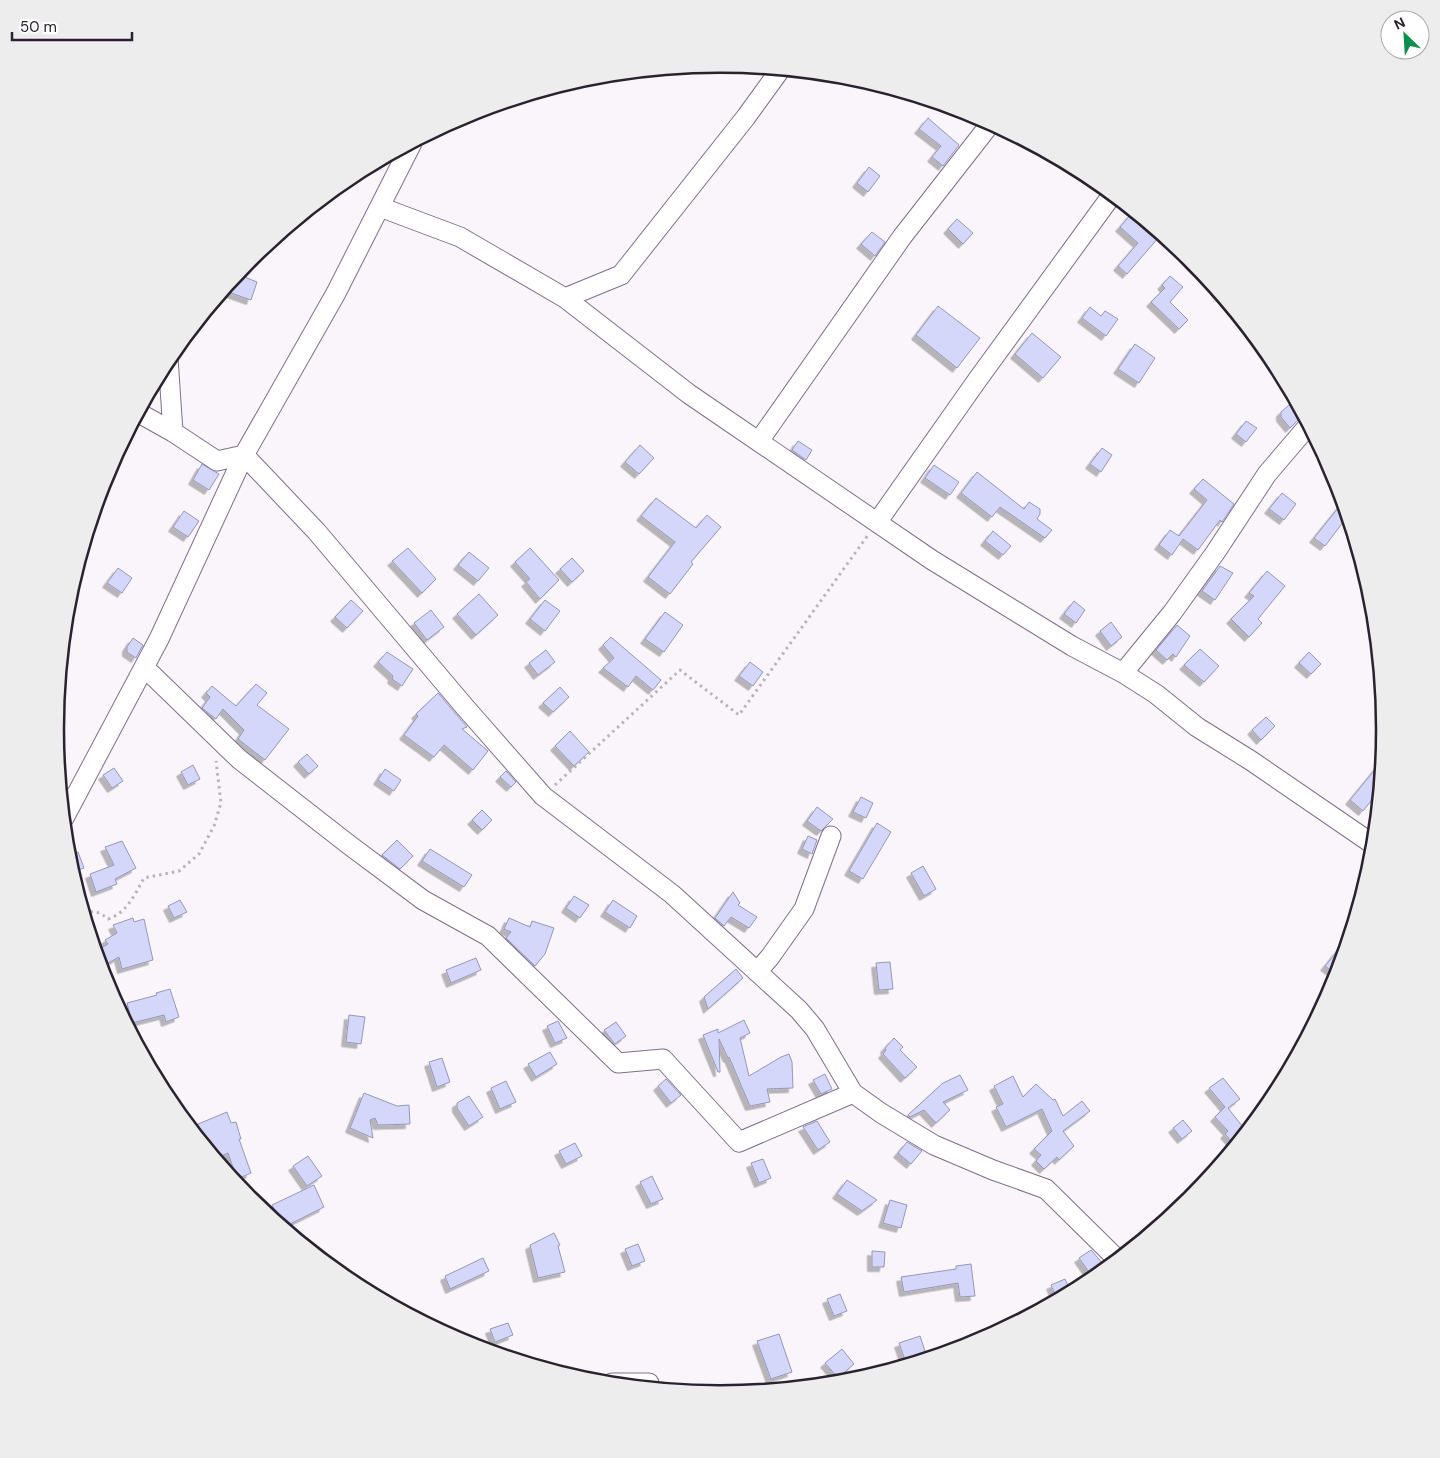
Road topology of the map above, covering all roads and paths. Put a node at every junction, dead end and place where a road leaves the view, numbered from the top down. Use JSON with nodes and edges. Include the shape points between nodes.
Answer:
{"nodes":[{"id":1,"x":776,"y":75,"type":"edge"},
{"id":2,"x":986,"y":130,"type":"edge"},
{"id":3,"x":407,"y":153,"type":"edge"},
{"id":4,"x":1108,"y":200,"type":"edge"},
{"id":5,"x":380,"y":207,"type":"junction"},
{"id":6,"x":564,"y":298,"type":"junction"},
{"id":7,"x":169,"y":372,"type":"edge"},
{"id":8,"x":144,"y":416,"type":"edge"},
{"id":9,"x":1304,"y":430,"type":"edge"},
{"id":10,"x":173,"y":432,"type":"junction"},
{"id":11,"x":759,"y":441,"type":"junction"},
{"id":12,"x":244,"y":455,"type":"junction"},
{"id":13,"x":878,"y":521,"type":"junction"},
{"id":14,"x":144,"y":667,"type":"junction"},
{"id":15,"x":1123,"y":673,"type":"junction"},
{"id":16,"x":214,"y":755,"type":"dead end"},
{"id":17,"x":544,"y":796,"type":"junction"},
{"id":18,"x":68,"y":810,"type":"edge"},
{"id":19,"x":831,"y":836,"type":"dead end"},
{"id":20,"x":1367,"y":840,"type":"edge"},
{"id":21,"x":90,"y":912,"type":"edge"},
{"id":22,"x":757,"y":972,"type":"junction"},
{"id":23,"x":853,"y":1093,"type":"junction"},
{"id":24,"x":1113,"y":1255,"type":"edge"}],
"edges":[{"from":1,"to":6,"type":"street","via":[[621,275]]},
{"from":2,"to":11,"type":"street","via":[[902,237]]},
{"from":3,"to":5,"type":"street"},
{"from":4,"to":13,"type":"street"},
{"from":5,"to":6,"type":"street","via":[[460,237]]},
{"from":5,"to":12,"type":"street","via":[[336,293]]},
{"from":6,"to":11,"type":"street","via":[[689,394]]},
{"from":7,"to":10,"type":"street"},
{"from":8,"to":10,"type":"street"},
{"from":9,"to":15,"type":"street","via":[[1267,474],[1199,576]]},
{"from":10,"to":12,"type":"street","via":[[217,461]]},
{"from":11,"to":13,"type":"street"},
{"from":12,"to":14,"type":"street"},
{"from":12,"to":17,"type":"street","via":[[317,532]]},
{"from":13,"to":15,"type":"street","via":[[932,560],[1072,646]]},
{"from":13,"to":17,"type":"path","via":[[739,715],[680,670]]},
{"from":14,"to":18,"type":"street"},
{"from":14,"to":23,"type":"street","via":[[247,765],[423,900],[488,936],[618,1063],[663,1059],[739,1142]]},
{"from":15,"to":20,"type":"street","via":[[1197,727]]},
{"from":16,"to":21,"type":"path","via":[[221,803],[214,826],[199,854],[180,871],[144,878],[124,910],[115,917],[108,919]]},
{"from":17,"to":22,"type":"street","via":[[672,894]]},
{"from":19,"to":22,"type":"street","via":[[804,909]]},
{"from":22,"to":23,"type":"street","via":[[815,1029]]},
{"from":23,"to":24,"type":"street","via":[[934,1145],[1046,1189]]}]}
